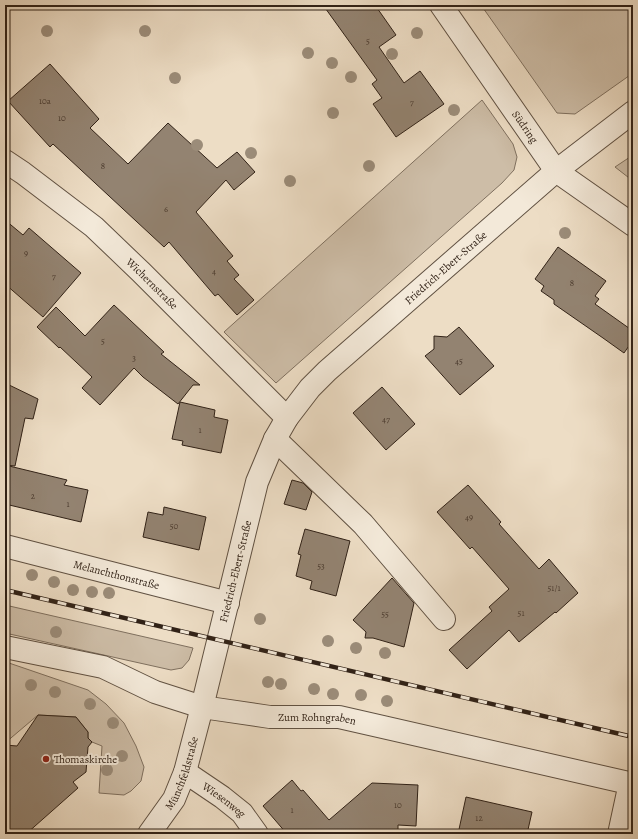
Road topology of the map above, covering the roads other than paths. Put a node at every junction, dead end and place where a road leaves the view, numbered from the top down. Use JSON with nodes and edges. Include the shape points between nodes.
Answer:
{"nodes":[{"id":1,"x":441,"y":5,"type":"edge"},
{"id":2,"x":633,"y":112,"type":"edge"},
{"id":3,"x":5,"y":161,"type":"edge"},
{"id":4,"x":556,"y":171,"type":"junction"},
{"id":5,"x":633,"y":225,"type":"edge"},
{"id":6,"x":287,"y":418,"type":"junction"},
{"id":7,"x":276,"y":438,"type":"junction"},
{"id":8,"x":5,"y":546,"type":"edge"},
{"id":9,"x":228,"y":603,"type":"junction"},
{"id":10,"x":444,"y":619,"type":"dead end"},
{"id":11,"x":5,"y":647,"type":"edge"},
{"id":12,"x":202,"y":707,"type":"junction"},
{"id":13,"x":185,"y":772,"type":"junction"},
{"id":14,"x":631,"y":784,"type":"edge"},
{"id":15,"x":149,"y":834,"type":"edge"},
{"id":16,"x":257,"y":834,"type":"edge"},
{"id":17,"x":619,"y":834,"type":"edge"}],
"edges":[{"from":1,"to":4,"type":"street","name":"Südring"},
{"from":2,"to":4,"type":"street","name":"Friedrich-Ebert-Straße"},
{"from":3,"to":6,"type":"street","name":"Wichernstraße","via":[[94,227]]},
{"from":4,"to":5,"type":"street","name":"Südring"},
{"from":4,"to":6,"type":"street","name":"Friedrich-Ebert-Straße","via":[[327,371]]},
{"from":6,"to":7,"type":"street","name":"Friedrich-Ebert-Straße"},
{"from":7,"to":9,"type":"street","name":"Friedrich-Ebert-Straße","via":[[257,482]]},
{"from":7,"to":10,"type":"street","via":[[363,524]]},
{"from":8,"to":9,"type":"street","name":"Melanchthonstraße"},
{"from":9,"to":12,"type":"street","name":"Friedrich-Ebert-Straße"},
{"from":11,"to":12,"type":"street","name":"Zum Rohngraben","via":[[103,666],[155,692]]},
{"from":12,"to":13,"type":"street","name":"Münchfeldstraße"},
{"from":12,"to":14,"type":"street","name":"Zum Rohngraben","via":[[270,717],[339,717]]},
{"from":13,"to":15,"type":"street","name":"Münchfeldstraße","via":[[174,799]]},
{"from":13,"to":16,"type":"street","name":"Wiesenweg","via":[[242,814]]},
{"from":14,"to":17,"type":"street"}]}
